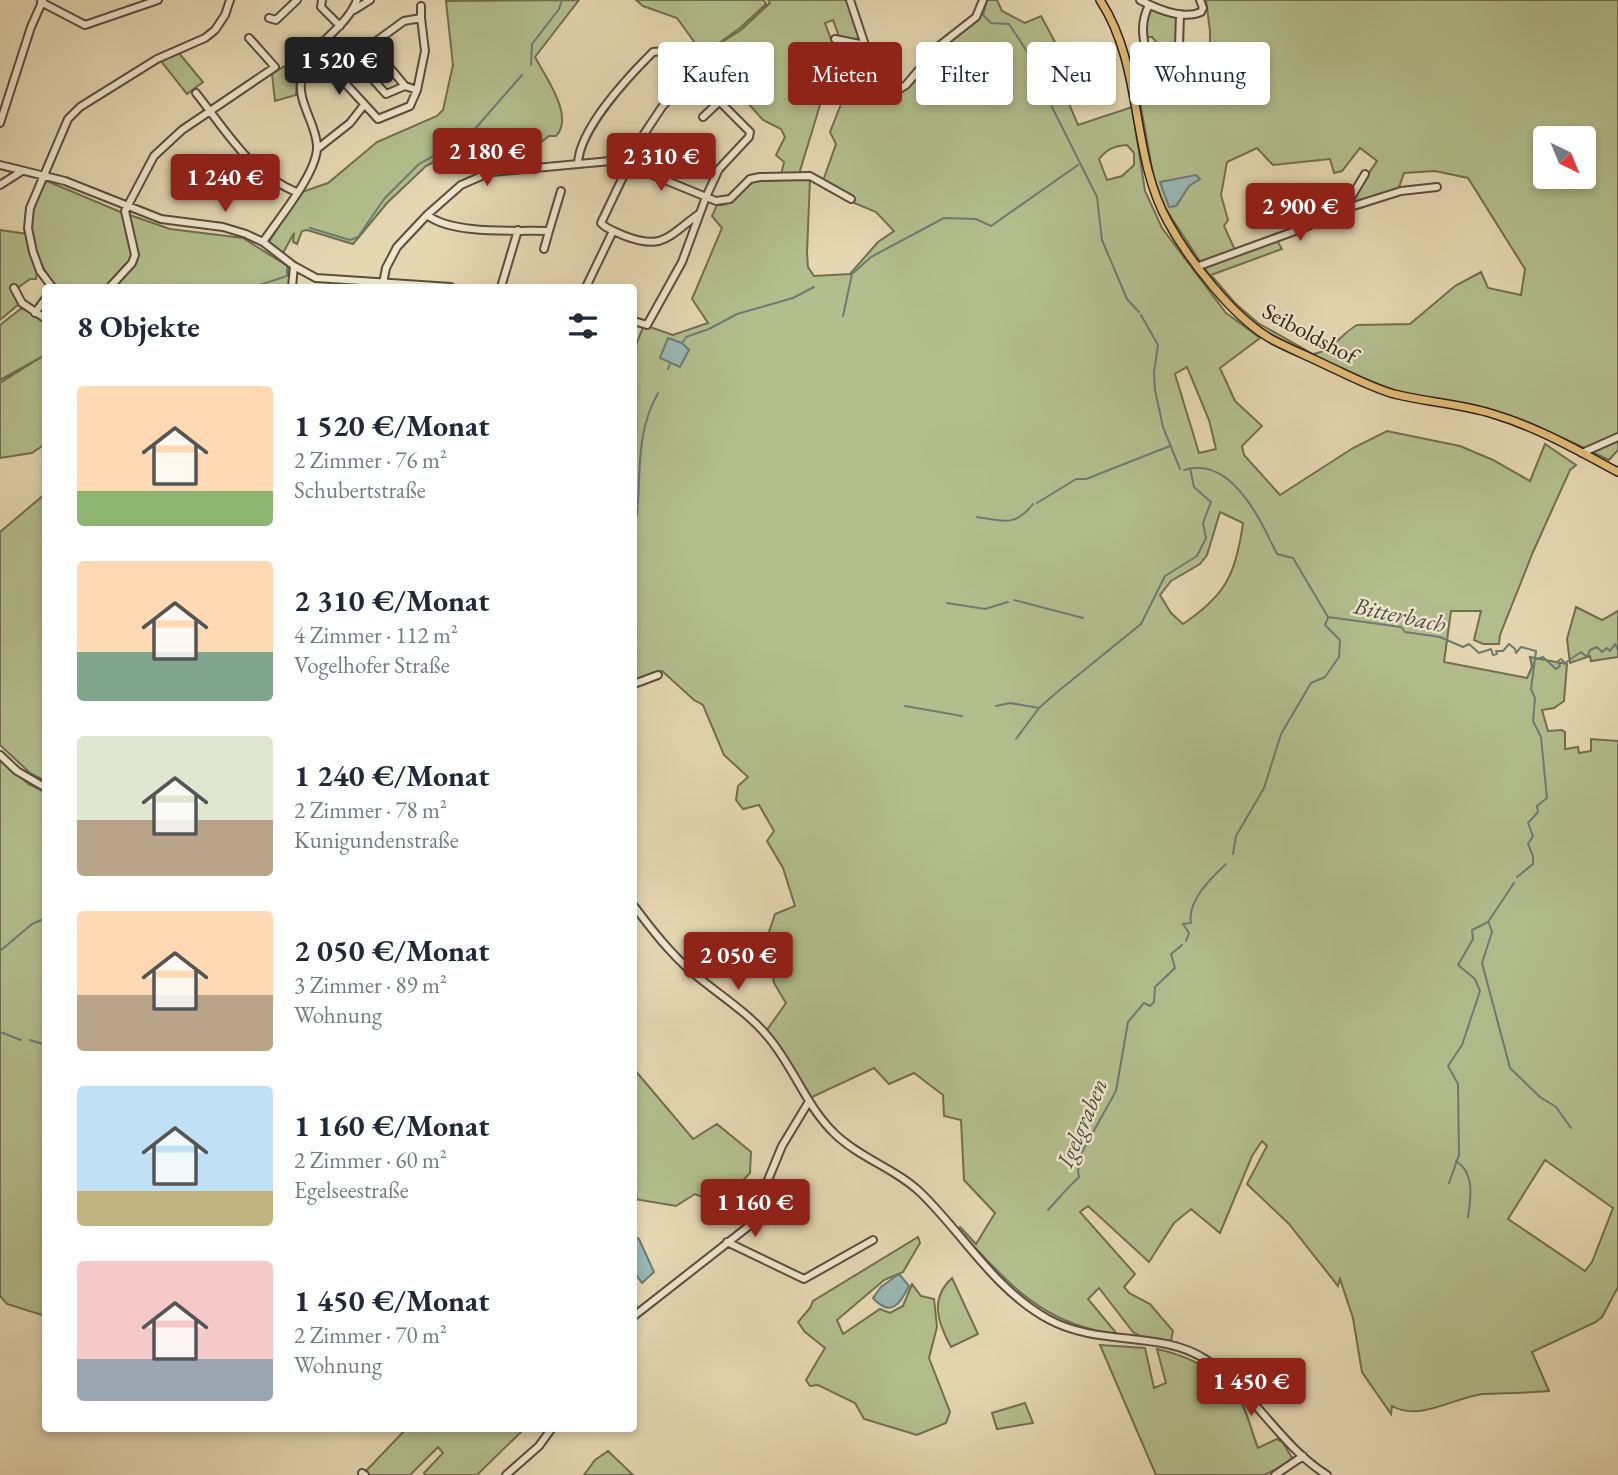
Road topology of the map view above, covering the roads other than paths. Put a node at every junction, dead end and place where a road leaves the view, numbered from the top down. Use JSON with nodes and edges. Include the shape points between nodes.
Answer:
{"nodes":[{"id":1,"x":230,"y":0,"type":"edge"},
{"id":2,"x":297,"y":0,"type":"edge"},
{"id":3,"x":322,"y":0,"type":"edge"},
{"id":4,"x":357,"y":0,"type":"edge"},
{"id":5,"x":370,"y":0,"type":"edge"},
{"id":6,"x":850,"y":0,"type":"edge"},
{"id":7,"x":983,"y":0,"type":"edge"},
{"id":8,"x":1100,"y":0,"type":"edge"},
{"id":9,"x":1140,"y":0,"type":"edge"},
{"id":10,"x":1200,"y":0,"type":"edge"},
{"id":11,"x":42,"y":1,"type":"edge"},
{"id":12,"x":155,"y":1,"type":"edge"},
{"id":13,"x":1149,"y":5,"type":"junction"},
{"id":14,"x":421,"y":6,"type":"dead end"},
{"id":15,"x":353,"y":11,"type":"junction"},
{"id":16,"x":1180,"y":14,"type":"junction"},
{"id":17,"x":269,"y":18,"type":"dead end"},
{"id":18,"x":421,"y":18,"type":"junction"},
{"id":19,"x":408,"y":20,"type":"junction"},
{"id":20,"x":340,"y":26,"type":"junction"},
{"id":21,"x":422,"y":31,"type":"junction"},
{"id":22,"x":249,"y":38,"type":"dead end"},
{"id":23,"x":835,"y":39,"type":"dead end"},
{"id":24,"x":850,"y":42,"type":"edge"},
{"id":25,"x":864,"y":42,"type":"edge"},
{"id":26,"x":371,"y":45,"type":"junction"},
{"id":27,"x":658,"y":52,"type":"edge"},
{"id":28,"x":311,"y":57,"type":"junction"},
{"id":29,"x":359,"y":64,"type":"junction"},
{"id":30,"x":344,"y":82,"type":"junction"},
{"id":31,"x":405,"y":86,"type":"junction"},
{"id":32,"x":902,"y":88,"type":"edge"},
{"id":33,"x":417,"y":90,"type":"junction"},
{"id":34,"x":196,"y":93,"type":"dead end"},
{"id":35,"x":364,"y":105,"type":"junction"},
{"id":36,"x":664,"y":105,"type":"edge"},
{"id":37,"x":716,"y":105,"type":"edge"},
{"id":38,"x":722,"y":105,"type":"edge"},
{"id":39,"x":209,"y":110,"type":"junction"},
{"id":40,"x":703,"y":117,"type":"dead end"},
{"id":41,"x":0,"y":123,"type":"edge"},
{"id":42,"x":317,"y":149,"type":"junction"},
{"id":43,"x":578,"y":164,"type":"junction"},
{"id":44,"x":626,"y":164,"type":"junction"},
{"id":45,"x":0,"y":165,"type":"edge"},
{"id":46,"x":22,"y":171,"type":"junction"},
{"id":47,"x":1365,"y":174,"type":"dead end"},
{"id":48,"x":45,"y":175,"type":"junction"},
{"id":49,"x":0,"y":185,"type":"edge"},
{"id":50,"x":1437,"y":187,"type":"dead end"},
{"id":51,"x":561,"y":191,"type":"dead end"},
{"id":52,"x":296,"y":192,"type":"junction"},
{"id":53,"x":706,"y":197,"type":"junction"},
{"id":54,"x":851,"y":199,"type":"dead end"},
{"id":55,"x":128,"y":207,"type":"junction"},
{"id":56,"x":1344,"y":209,"type":"junction"},
{"id":57,"x":700,"y":213,"type":"junction"},
{"id":58,"x":427,"y":215,"type":"junction"},
{"id":59,"x":518,"y":230,"type":"junction"},
{"id":60,"x":548,"y":231,"type":"junction"},
{"id":61,"x":613,"y":231,"type":"junction"},
{"id":62,"x":263,"y":242,"type":"junction"},
{"id":63,"x":544,"y":249,"type":"dead end"},
{"id":64,"x":294,"y":266,"type":"junction"},
{"id":65,"x":1199,"y":266,"type":"junction"},
{"id":66,"x":383,"y":282,"type":"junction"},
{"id":67,"x":51,"y":284,"type":"edge"},
{"id":68,"x":113,"y":284,"type":"edge"},
{"id":69,"x":291,"y":284,"type":"edge"},
{"id":70,"x":411,"y":284,"type":"edge"},
{"id":71,"x":502,"y":284,"type":"edge"},
{"id":72,"x":587,"y":284,"type":"edge"},
{"id":73,"x":14,"y":288,"type":"dead end"},
{"id":74,"x":42,"y":303,"type":"edge"},
{"id":75,"x":35,"y":313,"type":"junction"},
{"id":76,"x":42,"y":317,"type":"edge"},
{"id":77,"x":637,"y":322,"type":"edge"},
{"id":78,"x":1618,"y":436,"type":"edge"},
{"id":79,"x":1582,"y":453,"type":"junction"},
{"id":80,"x":1618,"y":472,"type":"edge"},
{"id":81,"x":658,"y":675,"type":"dead end"},
{"id":82,"x":637,"y":683,"type":"edge"},
{"id":83,"x":0,"y":755,"type":"edge"},
{"id":84,"x":42,"y":786,"type":"edge"},
{"id":85,"x":637,"y":910,"type":"edge"},
{"id":86,"x":808,"y":1103,"type":"junction"},
{"id":87,"x":873,"y":1240,"type":"dead end"},
{"id":88,"x":727,"y":1242,"type":"junction"},
{"id":89,"x":637,"y":1314,"type":"edge"},
{"id":90,"x":550,"y":1432,"type":"edge"},
{"id":91,"x":1303,"y":1456,"type":"junction"},
{"id":92,"x":506,"y":1475,"type":"edge"},
{"id":93,"x":1275,"y":1475,"type":"edge"},
{"id":94,"x":1327,"y":1475,"type":"edge"}],
"edges":[{"from":1,"to":48,"type":"street","via":[[225,15],[205,38],[157,59],[80,107],[68,119]]},
{"from":2,"to":17,"type":"street","via":[[275,20]]},
{"from":3,"to":20,"type":"street","via":[[321,7]]},
{"from":4,"to":15,"type":"street"},
{"from":5,"to":15,"type":"street"},
{"from":6,"to":25,"type":"street"},
{"from":7,"to":32,"type":"street","via":[[976,17],[946,39]]},
{"from":8,"to":65,"type":"main road","name":"Seiboldshof","via":[[1124,57],[1160,206]]},
{"from":9,"to":13,"type":"street"},
{"from":10,"to":16,"type":"street","via":[[1200,13]]},
{"from":11,"to":12,"type":"street","via":[[85,25]]},
{"from":11,"to":41,"type":"street"},
{"from":13,"to":16,"type":"street"},
{"from":13,"to":16,"type":"street","via":[[1142,32],[1146,51],[1179,46]]},
{"from":14,"to":18,"type":"street"},
{"from":15,"to":20,"type":"street"},
{"from":18,"to":19,"type":"street"},
{"from":18,"to":21,"type":"street"},
{"from":19,"to":21,"type":"street"},
{"from":19,"to":26,"type":"street"},
{"from":20,"to":28,"type":"street"},
{"from":21,"to":33,"type":"street","via":[[425,51]]},
{"from":22,"to":39,"type":"street","via":[[275,67]]},
{"from":23,"to":24,"type":"street"},
{"from":26,"to":29,"type":"street"},
{"from":26,"to":31,"type":"street"},
{"from":27,"to":43,"type":"street","via":[[591,126]]},
{"from":28,"to":30,"type":"street"},
{"from":28,"to":42,"type":"street","via":[[300,92]]},
{"from":29,"to":30,"type":"street"},
{"from":29,"to":31,"type":"street","via":[[386,94]]},
{"from":30,"to":35,"type":"street"},
{"from":31,"to":33,"type":"street"},
{"from":33,"to":35,"type":"street","via":[[410,106],[378,119]]},
{"from":34,"to":39,"type":"street"},
{"from":35,"to":42,"type":"street","via":[[350,123]]},
{"from":36,"to":44,"type":"street"},
{"from":37,"to":40,"type":"street"},
{"from":38,"to":53,"type":"street","via":[[751,134],[719,169]]},
{"from":39,"to":52,"type":"street","via":[[260,172]]},
{"from":39,"to":55,"type":"street","via":[[154,156]]},
{"from":42,"to":52,"type":"street","via":[[315,164]]},
{"from":43,"to":44,"type":"street"},
{"from":43,"to":58,"type":"street","via":[[482,175],[451,192]]},
{"from":44,"to":53,"type":"street"},
{"from":44,"to":61,"type":"street","via":[[601,223]]},
{"from":45,"to":46,"type":"street"},
{"from":46,"to":48,"type":"street"},
{"from":46,"to":49,"type":"street"},
{"from":47,"to":56,"type":"street"},
{"from":48,"to":55,"type":"street"},
{"from":48,"to":67,"type":"street","via":[[30,208],[28,228],[38,266]]},
{"from":50,"to":56,"type":"street","via":[[1401,191]]},
{"from":51,"to":60,"type":"street"},
{"from":52,"to":62,"type":"street"},
{"from":53,"to":54,"type":"street","via":[[723,202],[750,179],[810,176]]},
{"from":53,"to":57,"type":"street"},
{"from":55,"to":62,"type":"street","via":[[167,220],[223,227]]},
{"from":55,"to":68,"type":"street","via":[[125,215],[135,255]]},
{"from":56,"to":65,"type":"street"},
{"from":57,"to":61,"type":"street","via":[[661,242],[649,243]]},
{"from":57,"to":77,"type":"street","via":[[682,262],[647,325]]},
{"from":58,"to":59,"type":"street","via":[[461,226]]},
{"from":58,"to":66,"type":"street","via":[[391,256]]},
{"from":59,"to":60,"type":"street"},
{"from":59,"to":71,"type":"street"},
{"from":60,"to":63,"type":"street"},
{"from":61,"to":72,"type":"street"},
{"from":62,"to":64,"type":"street"},
{"from":64,"to":66,"type":"street","via":[[326,280]]},
{"from":64,"to":69,"type":"street"},
{"from":65,"to":79,"type":"main road","name":"Seiboldshof","via":[[1232,309],[1272,339],[1391,393],[1496,415]]},
{"from":66,"to":70,"type":"street"},
{"from":73,"to":75,"type":"street","via":[[22,303]]},
{"from":74,"to":75,"type":"street"},
{"from":75,"to":76,"type":"street"},
{"from":78,"to":79,"type":"street"},
{"from":79,"to":80,"type":"main road","name":"Seiboldshof"},
{"from":81,"to":82,"type":"street"},
{"from":83,"to":84,"type":"street"},
{"from":85,"to":86,"type":"street","via":[[680,961],[768,1036]]},
{"from":86,"to":88,"type":"street","via":[[782,1146],[749,1226]]},
{"from":86,"to":91,"type":"street","via":[[842,1141],[915,1187],[1022,1303],[1073,1330],[1157,1342],[1202,1357],[1252,1399]]},
{"from":87,"to":88,"type":"street","via":[[806,1279]]},
{"from":88,"to":89,"type":"street"},
{"from":90,"to":92,"type":"street"},
{"from":91,"to":93,"type":"street"},
{"from":91,"to":94,"type":"street"}]}
